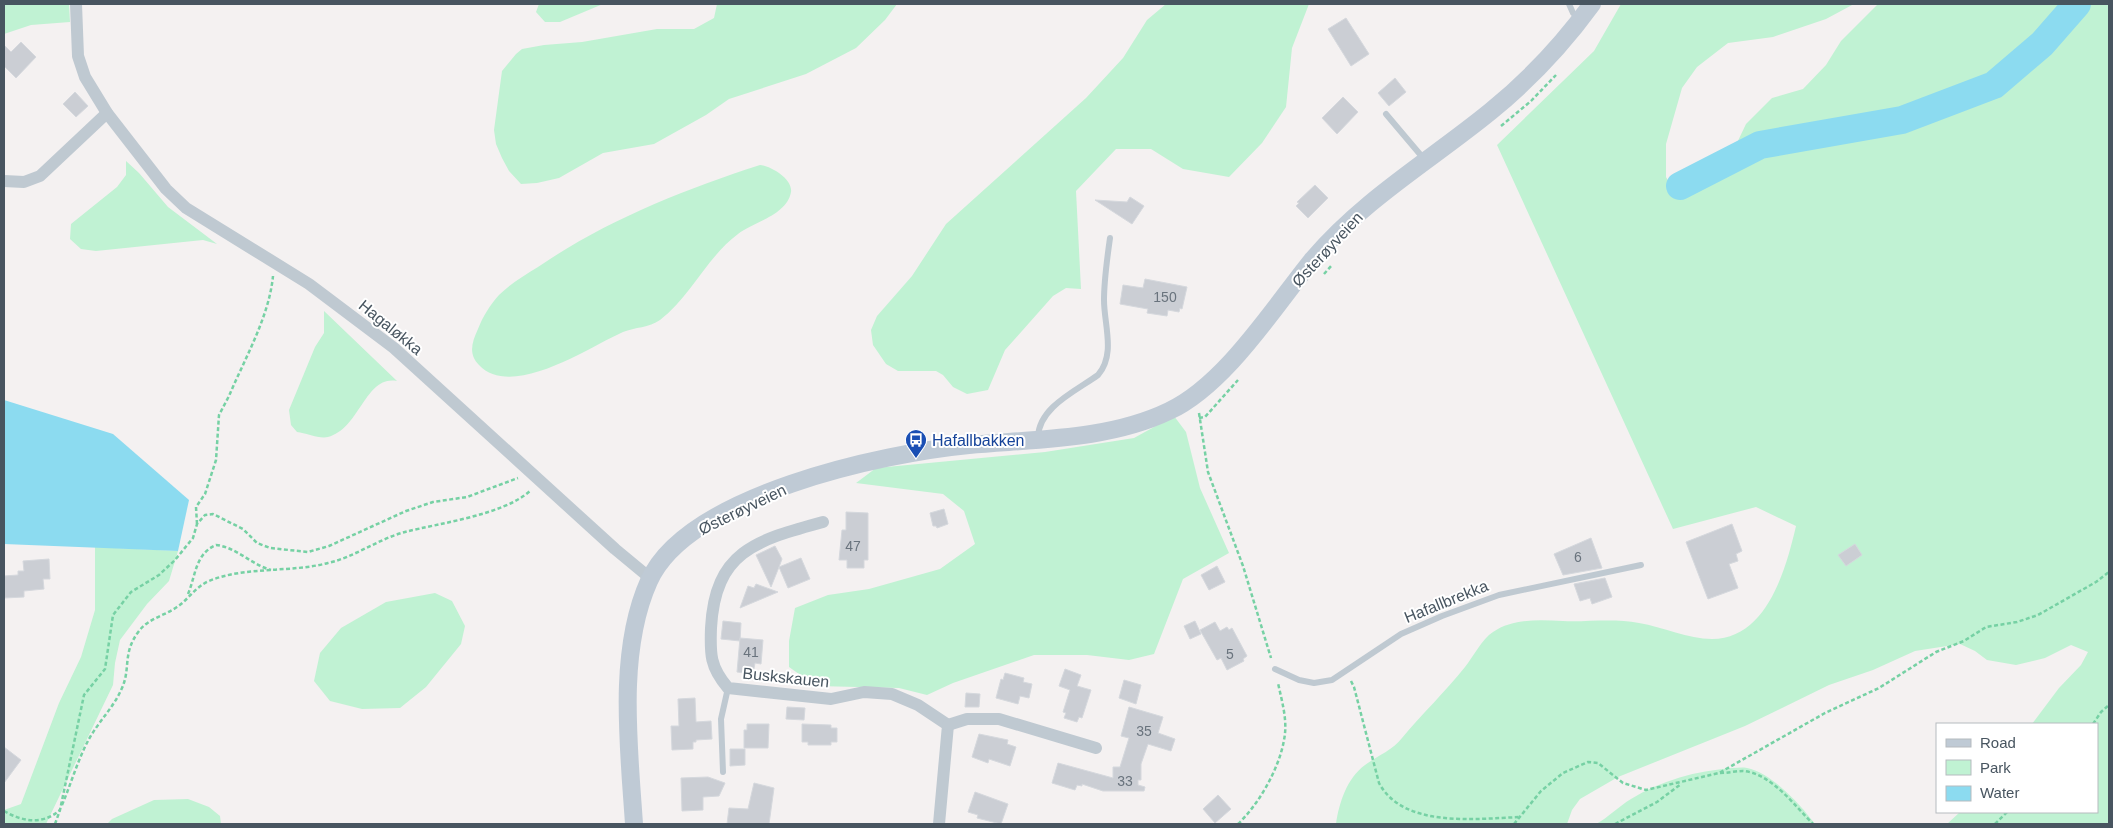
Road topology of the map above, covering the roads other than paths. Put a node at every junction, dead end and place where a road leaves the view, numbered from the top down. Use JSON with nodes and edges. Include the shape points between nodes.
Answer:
{"nodes":[{"id":1,"x":76,"y":4,"type":"edge"},
{"id":2,"x":1569,"y":4,"type":"edge"},
{"id":3,"x":1592,"y":4,"type":"edge"},
{"id":4,"x":1580,"y":20,"type":"junction"},
{"id":5,"x":107,"y":113,"type":"junction"},
{"id":6,"x":1386,"y":114,"type":"dead end"},
{"id":7,"x":1425,"y":160,"type":"junction"},
{"id":8,"x":4,"y":181,"type":"edge"},
{"id":9,"x":1110,"y":238,"type":"dead end"},
{"id":10,"x":1038,"y":439,"type":"junction"},
{"id":11,"x":824,"y":522,"type":"dead end"},
{"id":12,"x":1641,"y":565,"type":"dead end"},
{"id":13,"x":650,"y":578,"type":"junction"},
{"id":14,"x":1275,"y":669,"type":"road end"},
{"id":15,"x":728,"y":688,"type":"junction"},
{"id":16,"x":948,"y":725,"type":"junction"},
{"id":17,"x":1096,"y":748,"type":"dead end"},
{"id":18,"x":723,"y":772,"type":"dead end"},
{"id":19,"x":634,"y":824,"type":"edge"},
{"id":20,"x":939,"y":824,"type":"edge"}],
"edges":[{"from":1,"to":5,"type":"street","name":"Hagaløkka","via":[[78,56],[85,77]]},
{"from":2,"to":4,"type":"lane"},
{"from":3,"to":4,"type":"main road","name":"Østerøyveien"},
{"from":4,"to":7,"type":"main road","name":"Østerøyveien","via":[[1550,56],[1514,91]]},
{"from":5,"to":8,"type":"street","via":[[40,176],[24,182]]},
{"from":5,"to":13,"type":"street","name":"Hagaløkka","via":[[166,189],[186,208],[309,284],[394,348]]},
{"from":6,"to":7,"type":"lane"},
{"from":7,"to":10,"type":"main road","name":"Østerøyveien","via":[[1387,188],[1346,225],[1316,256],[1226,367],[1193,398],[1157,417],[1134,424]]},
{"from":9,"to":10,"type":"lane","via":[[1104,289],[1108,339],[1104,369],[1049,411],[1039,428]]},
{"from":10,"to":13,"type":"main road","name":"Østerøyveien","via":[[891,456],[794,484],[704,524],[679,542]]},
{"from":11,"to":15,"type":"street","name":"Buskskauen","via":[[754,545],[736,557],[725,572],[712,606],[710,654],[717,675]]},
{"from":12,"to":14,"type":"lane","name":"Hafallbrekka","via":[[1499,595],[1401,634],[1332,680],[1314,683]]},
{"from":13,"to":19,"type":"main road","name":"Østerøyveien","via":[[638,613],[630,681]]},
{"from":15,"to":16,"type":"street","name":"Buskskauen","via":[[830,700],[864,692],[892,694],[918,705]]},
{"from":15,"to":18,"type":"lane","via":[[721,719]]},
{"from":16,"to":17,"type":"street","via":[[967,719],[999,719]]},
{"from":16,"to":20,"type":"street"}]}
